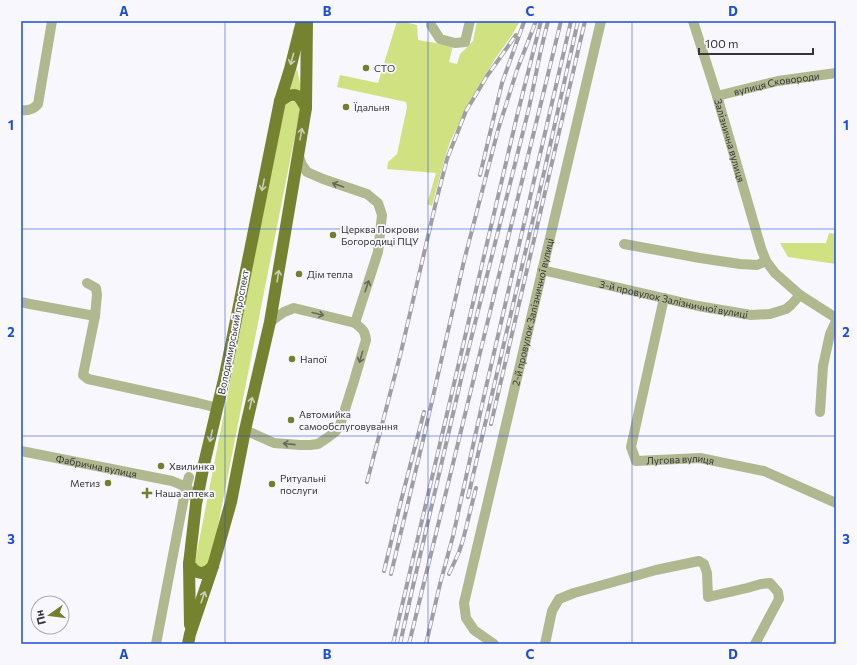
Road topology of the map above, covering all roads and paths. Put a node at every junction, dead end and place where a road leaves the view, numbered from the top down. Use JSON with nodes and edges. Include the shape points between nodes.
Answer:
{"nodes":[{"id":1,"x":52,"y":21,"type":"edge"},
{"id":2,"x":302,"y":21,"type":"edge"},
{"id":3,"x":307,"y":21,"type":"edge"},
{"id":4,"x":470,"y":21,"type":"edge"},
{"id":5,"x":601,"y":21,"type":"edge"},
{"id":6,"x":693,"y":21,"type":"edge"},
{"id":7,"x":431,"y":25,"type":"dead end"},
{"id":8,"x":836,"y":73,"type":"edge"},
{"id":9,"x":717,"y":96,"type":"junction"},
{"id":10,"x":280,"y":101,"type":"junction"},
{"id":11,"x":306,"y":108,"type":"junction"},
{"id":12,"x":21,"y":110,"type":"edge"},
{"id":13,"x":298,"y":154,"type":"junction"},
{"id":14,"x":624,"y":244,"type":"dead end"},
{"id":15,"x":766,"y":260,"type":"junction"},
{"id":16,"x":542,"y":270,"type":"junction"},
{"id":17,"x":87,"y":283,"type":"dead end"},
{"id":18,"x":800,"y":295,"type":"junction"},
{"id":19,"x":664,"y":298,"type":"junction"},
{"id":20,"x":21,"y":302,"type":"edge"},
{"id":21,"x":95,"y":316,"type":"junction"},
{"id":22,"x":836,"y":318,"type":"edge"},
{"id":23,"x":836,"y":321,"type":"edge"},
{"id":24,"x":270,"y":322,"type":"junction"},
{"id":25,"x":355,"y":323,"type":"junction"},
{"id":26,"x":218,"y":408,"type":"junction"},
{"id":27,"x":820,"y":412,"type":"dead end"},
{"id":28,"x":245,"y":430,"type":"junction"},
{"id":29,"x":21,"y":451,"type":"edge"},
{"id":30,"x":204,"y":464,"type":"junction"},
{"id":31,"x":189,"y":477,"type":"junction"},
{"id":32,"x":172,"y":481,"type":"junction"},
{"id":33,"x":186,"y":488,"type":"junction"},
{"id":34,"x":836,"y":503,"type":"edge"},
{"id":35,"x":196,"y":504,"type":"junction"},
{"id":36,"x":189,"y":564,"type":"junction"},
{"id":37,"x":213,"y":566,"type":"junction"},
{"id":38,"x":189,"y":639,"type":"edge"},
{"id":39,"x":156,"y":644,"type":"edge"},
{"id":40,"x":494,"y":644,"type":"edge"},
{"id":41,"x":545,"y":644,"type":"edge"},
{"id":42,"x":755,"y":644,"type":"edge"}],
"edges":[{"from":1,"to":12,"type":"street","via":[[38,104],[31,110]]},
{"from":2,"to":10,"type":"main road","name":"Володимирський проспект","one_way":true},
{"from":3,"to":11,"type":"main road","name":"Володимирський проспект"},
{"from":4,"to":7,"type":"street","via":[[466,42],[455,43],[440,39]]},
{"from":5,"to":16,"type":"street","name":"2-й провулок Залізничної вулиці"},
{"from":6,"to":9,"type":"street","name":"Залізнична вулиця"},
{"from":8,"to":9,"type":"street","name":"вулиця Сковороди","via":[[778,81]]},
{"from":9,"to":15,"type":"street","name":"Залізнична вулиця"},
{"from":10,"to":11,"type":"main road","via":[[288,96],[297,96]]},
{"from":10,"to":26,"type":"main road","name":"Володимирський проспект","one_way":true},
{"from":13,"to":11,"type":"main road","name":"Володимирський проспект","one_way":true},
{"from":24,"to":13,"type":"main road","name":"Володимирський проспект","one_way":true},
{"from":25,"to":13,"type":"street","one_way":true,"via":[[378,252],[382,215],[378,203],[367,194],[307,172]]},
{"from":14,"to":15,"type":"street","via":[[740,264],[757,264]]},
{"from":15,"to":18,"type":"street","name":"Залізнична вулиця","via":[[775,273]]},
{"from":16,"to":19,"type":"street","name":"3-й провулок Залізничної вулиці"},
{"from":16,"to":40,"type":"street","name":"2-й провулок Залізничної вулиці","via":[[464,603],[466,618],[474,630]]},
{"from":17,"to":21,"type":"street","via":[[96,288]]},
{"from":18,"to":19,"type":"street","name":"3-й провулок Залізничної вулиці","via":[[786,309],[770,314],[751,315]]},
{"from":18,"to":22,"type":"street","name":"Залізнична вулиця"},
{"from":19,"to":34,"type":"street","name":"Лугова вулиця","via":[[631,448],[636,461],[700,458],[764,471]]},
{"from":20,"to":21,"type":"street"},
{"from":21,"to":26,"type":"street","via":[[83,375],[88,379]]},
{"from":23,"to":27,"type":"street","via":[[830,334],[823,366]]},
{"from":24,"to":25,"type":"street","one_way":true,"via":[[294,308]]},
{"from":28,"to":24,"type":"main road","name":"Володимирський проспект","one_way":true},
{"from":25,"to":28,"type":"street","one_way":true,"via":[[362,328],[366,340],[340,424],[335,432],[318,444],[300,446],[274,443]]},
{"from":26,"to":30,"type":"main road","name":"Володимирський проспект","one_way":true},
{"from":28,"to":37,"type":"main road","name":"Володимирський проспект"},
{"from":29,"to":32,"type":"street","name":"Фабрична вулиця"},
{"from":30,"to":31,"type":"street"},
{"from":30,"to":35,"type":"main road","name":"Володимирський проспект"},
{"from":31,"to":32,"type":"street"},
{"from":31,"to":33,"type":"street"},
{"from":32,"to":33,"type":"street"},
{"from":33,"to":35,"type":"street","via":[[191,491]]},
{"from":33,"to":39,"type":"street"},
{"from":35,"to":36,"type":"main road","name":"Володимирський проспект"},
{"from":36,"to":37,"type":"main road","via":[[198,573],[210,570]]},
{"from":36,"to":38,"type":"main road","name":"Володимирський проспект"},
{"from":38,"to":37,"type":"main road","name":"Володимирський проспект","one_way":true},
{"from":41,"to":42,"type":"street","via":[[552,611],[559,599],[656,570],[699,561],[704,564],[707,573],[708,597],[770,583],[778,592],[779,599]]}]}
